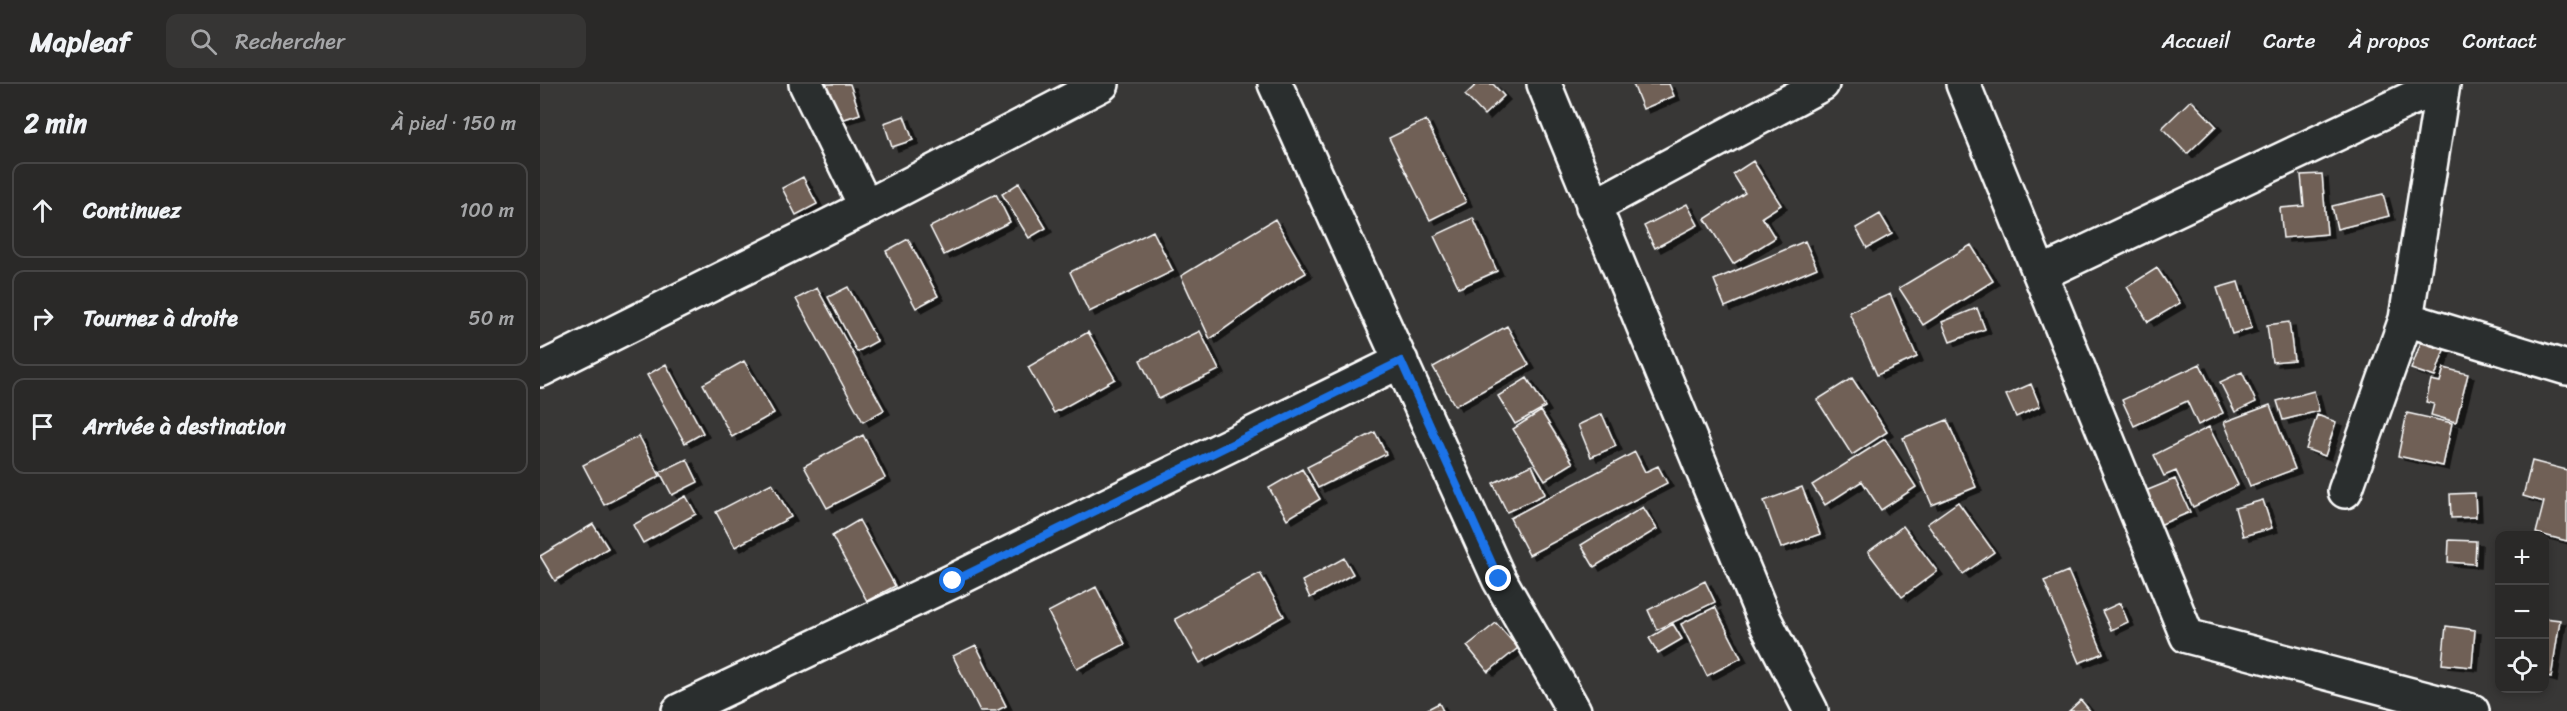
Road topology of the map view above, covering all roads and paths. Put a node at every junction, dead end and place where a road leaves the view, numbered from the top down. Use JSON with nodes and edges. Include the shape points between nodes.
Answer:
{"nodes":[{"id":1,"x":806,"y":84,"type":"edge"},
{"id":2,"x":1102,"y":84,"type":"edge"},
{"id":3,"x":1275,"y":84,"type":"edge"},
{"id":4,"x":1544,"y":84,"type":"edge"},
{"id":5,"x":1822,"y":84,"type":"edge"},
{"id":6,"x":1964,"y":84,"type":"edge"},
{"id":7,"x":2443,"y":84,"type":"edge"},
{"id":8,"x":866,"y":207,"type":"junction"},
{"id":9,"x":1593,"y":207,"type":"junction"},
{"id":10,"x":2040,"y":274,"type":"junction"},
{"id":11,"x":2406,"y":319,"type":"junction"},
{"id":12,"x":1401,"y":361,"type":"junction"},
{"id":13,"x":2567,"y":368,"type":"edge"},
{"id":14,"x":540,"y":370,"type":"edge"},
{"id":15,"x":2345,"y":491,"type":"dead end"},
{"id":16,"x":679,"y":711,"type":"edge"},
{"id":17,"x":1574,"y":711,"type":"edge"},
{"id":18,"x":1811,"y":711,"type":"edge"},
{"id":19,"x":2472,"y":711,"type":"edge"}],
"edges":[{"from":1,"to":8,"type":"street"},
{"from":2,"to":8,"type":"street"},
{"from":3,"to":12,"type":"street"},
{"from":4,"to":9,"type":"street"},
{"from":5,"to":9,"type":"street"},
{"from":6,"to":10,"type":"street"},
{"from":7,"to":10,"type":"street"},
{"from":7,"to":11,"type":"street"},
{"from":8,"to":14,"type":"street"},
{"from":9,"to":18,"type":"street","via":[[1764,619]]},
{"from":10,"to":19,"type":"street","via":[[2187,636]]},
{"from":11,"to":13,"type":"street"},
{"from":11,"to":15,"type":"street"},
{"from":12,"to":16,"type":"street"},
{"from":12,"to":17,"type":"street","via":[[1499,579]]}]}
